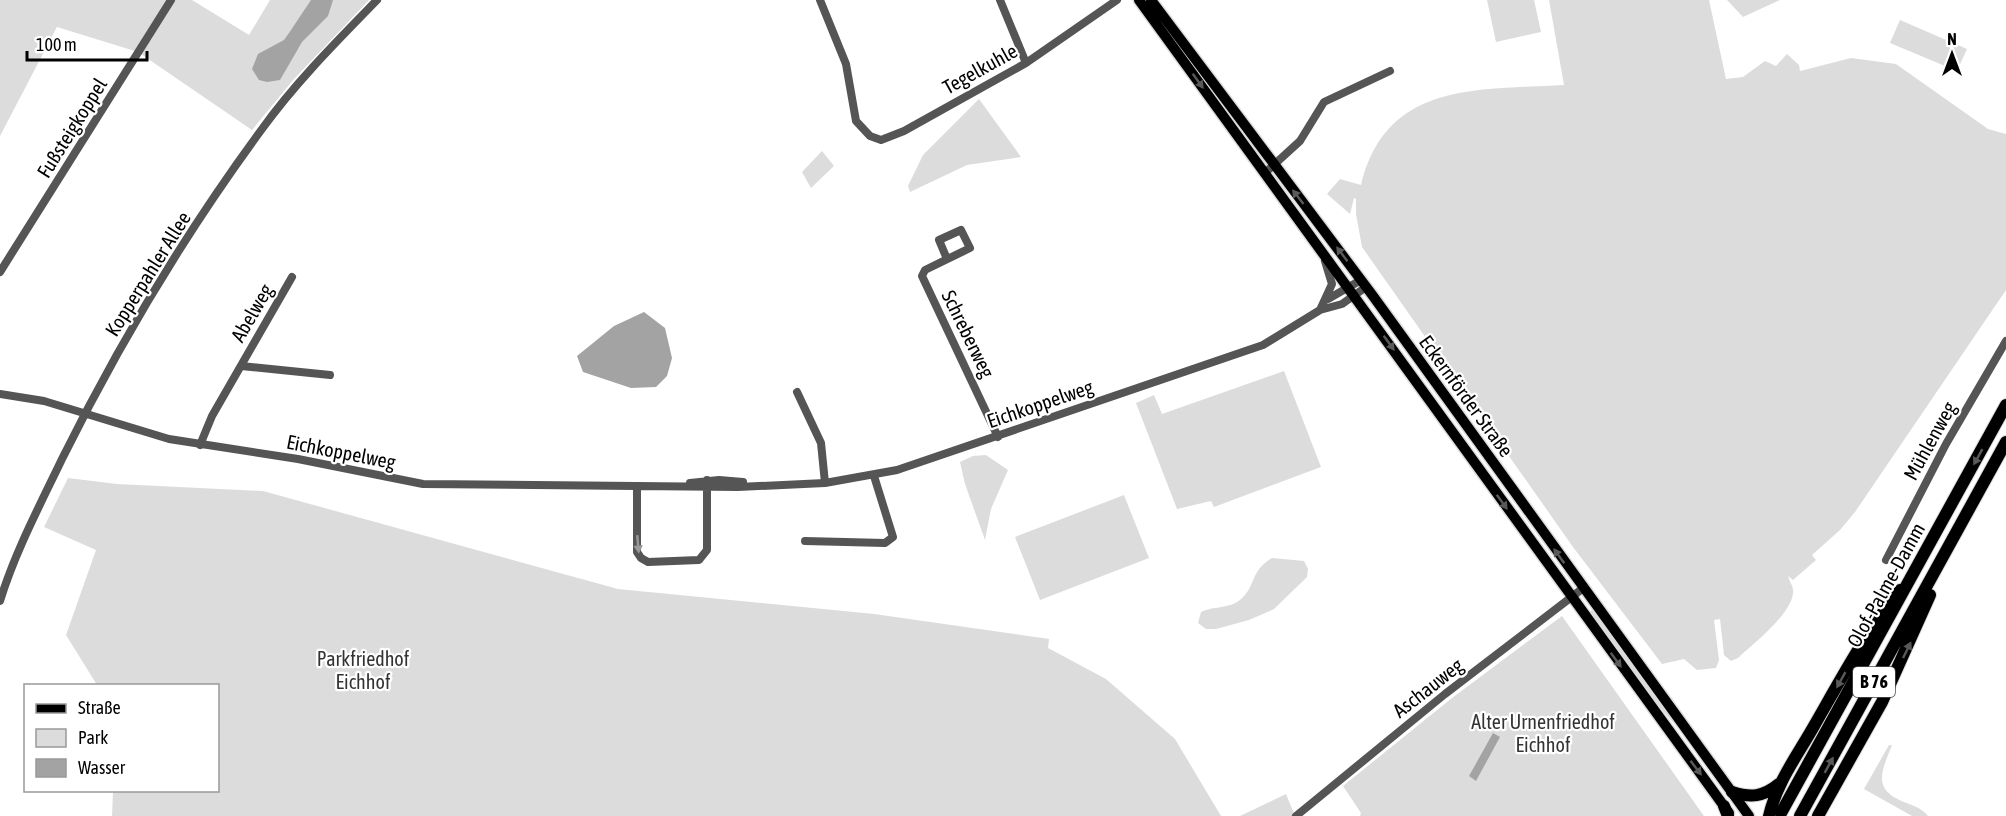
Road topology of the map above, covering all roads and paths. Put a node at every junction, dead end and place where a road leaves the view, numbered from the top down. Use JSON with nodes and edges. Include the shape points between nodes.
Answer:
{"nodes":[{"id":1,"x":171,"y":0,"type":"edge"},
{"id":2,"x":377,"y":0,"type":"edge"},
{"id":3,"x":820,"y":0,"type":"edge"},
{"id":4,"x":1000,"y":0,"type":"edge"},
{"id":5,"x":1117,"y":0,"type":"edge"},
{"id":6,"x":1139,"y":0,"type":"edge"},
{"id":7,"x":1151,"y":0,"type":"edge"},
{"id":8,"x":1026,"y":63,"type":"junction"},
{"id":9,"x":1390,"y":70,"type":"dead end"},
{"id":10,"x":1269,"y":169,"type":"junction"},
{"id":11,"x":1324,"y":253,"type":"junction"},
{"id":12,"x":947,"y":259,"type":"dead end"},
{"id":13,"x":0,"y":272,"type":"edge"},
{"id":14,"x":292,"y":277,"type":"dead end"},
{"id":15,"x":1364,"y":284,"type":"junction"},
{"id":16,"x":1349,"y":286,"type":"junction"},
{"id":17,"x":1355,"y":295,"type":"junction"},
{"id":18,"x":1327,"y":299,"type":"junction"},
{"id":19,"x":1320,"y":310,"type":"junction"},
{"id":20,"x":2006,"y":341,"type":"edge"},
{"id":21,"x":241,"y":366,"type":"junction"},
{"id":22,"x":330,"y":375,"type":"dead end"},
{"id":23,"x":797,"y":392,"type":"dead end"},
{"id":24,"x":0,"y":394,"type":"edge"},
{"id":25,"x":2006,"y":405,"type":"edge"},
{"id":26,"x":85,"y":412,"type":"junction"},
{"id":27,"x":998,"y":437,"type":"junction"},
{"id":28,"x":2006,"y":442,"type":"edge"},
{"id":29,"x":200,"y":445,"type":"junction"},
{"id":30,"x":874,"y":476,"type":"junction"},
{"id":31,"x":707,"y":483,"type":"junction"},
{"id":32,"x":825,"y":483,"type":"junction"},
{"id":33,"x":637,"y":486,"type":"junction"},
{"id":34,"x":805,"y":541,"type":"dead end"},
{"id":35,"x":1948,"y":549,"type":"junction"},
{"id":36,"x":1886,"y":560,"type":"dead end"},
{"id":37,"x":1921,"y":563,"type":"junction"},
{"id":38,"x":1582,"y":589,"type":"junction"},
{"id":39,"x":1571,"y":598,"type":"junction"},
{"id":40,"x":0,"y":601,"type":"edge"},
{"id":41,"x":1780,"y":783,"type":"junction"},
{"id":42,"x":1732,"y":792,"type":"junction"},
{"id":43,"x":1728,"y":813,"type":"edge"},
{"id":44,"x":1775,"y":815,"type":"edge"},
{"id":45,"x":1296,"y":816,"type":"edge"},
{"id":46,"x":1749,"y":816,"type":"edge"},
{"id":47,"x":1800,"y":816,"type":"edge"},
{"id":48,"x":1818,"y":816,"type":"edge"}],
"edges":[{"from":1,"to":13,"type":"street","name":"Fußsteigkoppel"},
{"from":2,"to":26,"type":"street","name":"Kopperpahler Allee","via":[[263,128],[136,320]]},
{"from":3,"to":8,"type":"street","name":"Tegelkuhle","via":[[846,64],[856,121],[870,136],[881,140]]},
{"from":4,"to":8,"type":"street"},
{"from":5,"to":8,"type":"street","name":"Tegelkuhle"},
{"from":6,"to":10,"type":"main road","name":"Eckernförder Straße","one_way":true},
{"from":7,"to":10,"type":"main road","name":"Eckernförder Straße"},
{"from":9,"to":10,"type":"street","via":[[1324,102],[1300,141]]},
{"from":10,"to":11,"type":"main road","name":"Eckernförder Straße"},
{"from":15,"to":10,"type":"main road","name":"Eckernförder Straße","one_way":true},
{"from":11,"to":16,"type":"main road","name":"Eckernförder Straße"},
{"from":11,"to":18,"type":"street","name":"Eichkoppelweg","via":[[1332,279]]},
{"from":12,"to":27,"type":"street","name":"Schreberweg","via":[[925,270],[922,276]]},
{"from":14,"to":21,"type":"street","name":"Abelweg"},
{"from":15,"to":16,"type":"street","name":"Eichkoppelweg"},
{"from":15,"to":17,"type":"street","name":"Eichkoppelweg"},
{"from":38,"to":15,"type":"main road","name":"Eckernförder Straße","one_way":true},
{"from":16,"to":17,"type":"main road","name":"Eckernförder Straße"},
{"from":16,"to":18,"type":"street","name":"Eichkoppelweg"},
{"from":17,"to":19,"type":"street","name":"Eichkoppelweg","via":[[1342,304]]},
{"from":17,"to":39,"type":"main road","name":"Eckernförder Straße","one_way":true},
{"from":18,"to":19,"type":"street","name":"Eichkoppelweg"},
{"from":19,"to":27,"type":"street","name":"Eichkoppelweg","via":[[1263,345]]},
{"from":20,"to":36,"type":"street","name":"Mühlenweg","via":[[1946,444]]},
{"from":21,"to":22,"type":"street","name":"Abelweg"},
{"from":21,"to":29,"type":"street","name":"Abelweg"},
{"from":23,"to":32,"type":"street","via":[[821,443]]},
{"from":24,"to":26,"type":"street","name":"Eichkoppelweg"},
{"from":25,"to":37,"type":"highway","name":"Olof-Palme-Damm","number":"B 76","one_way":true},
{"from":26,"to":29,"type":"street","name":"Eichkoppelweg","via":[[153,435]]},
{"from":26,"to":40,"type":"street","name":"Kopperpahler Allee","via":[[23,541]]},
{"from":27,"to":30,"type":"street","name":"Eichkoppelweg"},
{"from":28,"to":35,"type":"highway","name":"Olof-Palme-Damm","number":"B 76"},
{"from":29,"to":33,"type":"street","name":"Eichkoppelweg","via":[[423,484]]},
{"from":30,"to":32,"type":"street","name":"Eichkoppelweg"},
{"from":30,"to":34,"type":"street","via":[[893,537],[885,543]]},
{"from":31,"to":32,"type":"street","name":"Eichkoppelweg"},
{"from":31,"to":33,"type":"street","name":"Eichkoppelweg"},
{"from":33,"to":31,"type":"street","one_way":true,"via":[[637,552],[641,558],[699,560],[707,550]]},
{"from":47,"to":35,"type":"highway","name":"Olof-Palme-Damm","number":"B 76","one_way":true},
{"from":48,"to":35,"type":"highway","one_way":true,"via":[[1882,702],[1915,634]]},
{"from":37,"to":41,"type":"highway","one_way":true,"via":[[1882,611]]},
{"from":37,"to":44,"type":"highway","name":"Olof-Palme-Damm","number":"B 76"},
{"from":38,"to":39,"type":"street","name":"Aschauweg"},
{"from":38,"to":42,"type":"main road","name":"Eckernförder Straße"},
{"from":39,"to":43,"type":"main road","name":"Eckernförder Straße","one_way":true},
{"from":39,"to":45,"type":"street","name":"Aschauweg","via":[[1444,694]]},
{"from":41,"to":42,"type":"highway","via":[[1761,795]]},
{"from":41,"to":44,"type":"highway"},
{"from":42,"to":46,"type":"main road","name":"Eckernförder Straße"}]}
